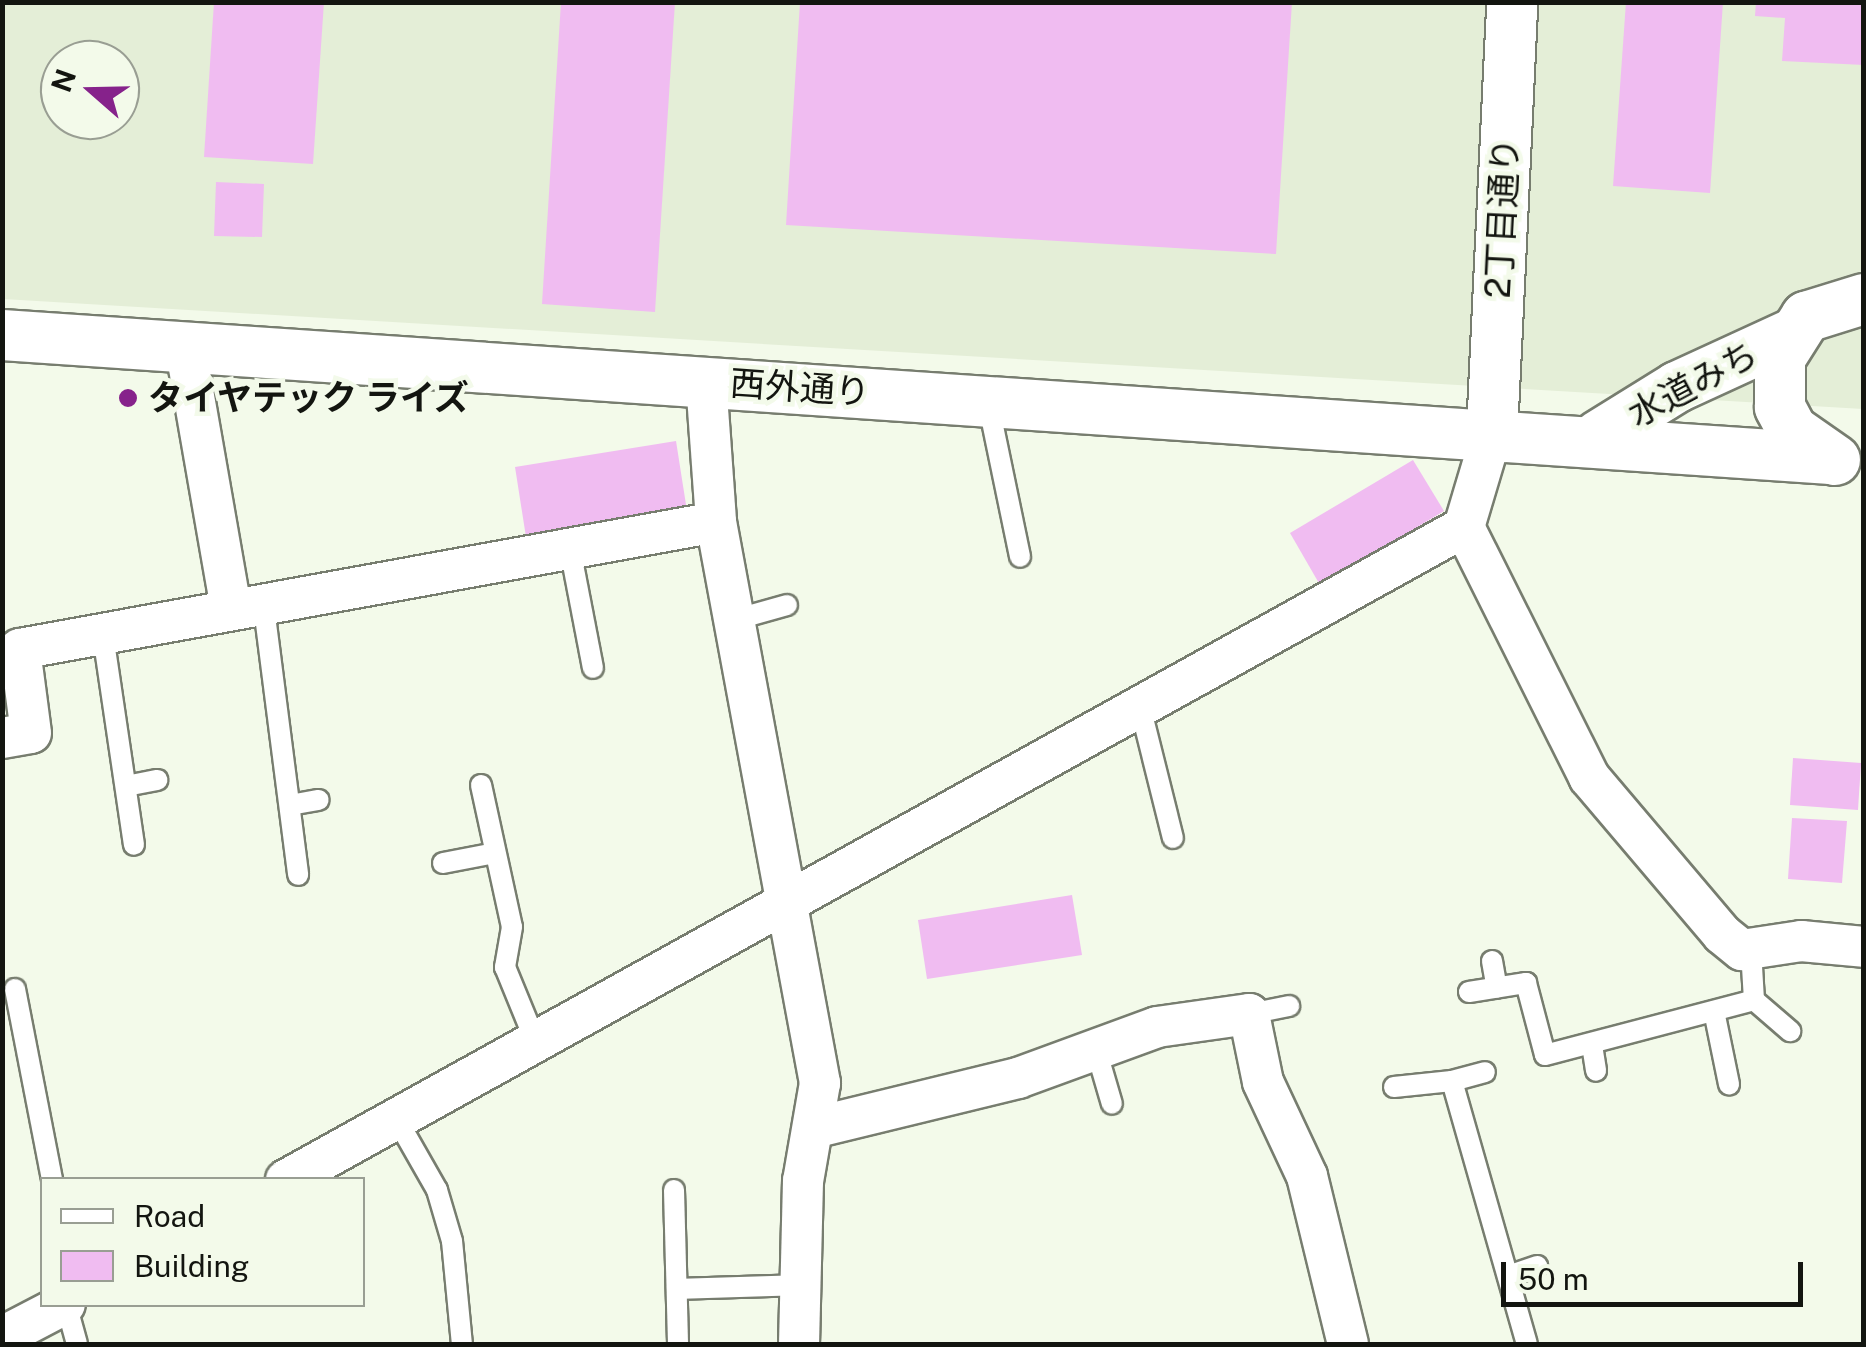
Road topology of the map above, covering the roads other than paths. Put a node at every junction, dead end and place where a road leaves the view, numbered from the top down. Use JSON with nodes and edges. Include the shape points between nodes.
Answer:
{"nodes":[{"id":1,"x":1512,"y":2,"type":"edge"},
{"id":2,"x":1859,"y":296,"type":"edge"},
{"id":3,"x":2,"y":335,"type":"edge"},
{"id":4,"x":1790,"y":335,"type":"junction"},
{"id":5,"x":186,"y":345,"type":"junction"},
{"id":6,"x":706,"y":381,"type":"junction"},
{"id":7,"x":988,"y":401,"type":"junction"},
{"id":8,"x":1492,"y":433,"type":"junction"},
{"id":9,"x":1598,"y":436,"type":"junction"},
{"id":10,"x":1848,"y":460,"type":"edge"},
{"id":11,"x":716,"y":522,"type":"junction"},
{"id":12,"x":1464,"y":527,"type":"junction"},
{"id":13,"x":571,"y":554,"type":"junction"},
{"id":14,"x":1020,"y":556,"type":"dead end"},
{"id":15,"x":787,"y":605,"type":"dead end"},
{"id":16,"x":248,"y":609,"type":"junction"},
{"id":17,"x":734,"y":620,"type":"junction"},
{"id":18,"x":103,"y":635,"type":"junction"},
{"id":19,"x":593,"y":668,"type":"dead end"},
{"id":20,"x":1140,"y":706,"type":"junction"},
{"id":21,"x":2,"y":738,"type":"edge"},
{"id":22,"x":157,"y":780,"type":"dead end"},
{"id":23,"x":481,"y":784,"type":"dead end"},
{"id":24,"x":126,"y":786,"type":"junction"},
{"id":25,"x":319,"y":800,"type":"dead end"},
{"id":26,"x":290,"y":805,"type":"junction"},
{"id":27,"x":1173,"y":838,"type":"dead end"},
{"id":28,"x":134,"y":845,"type":"dead end"},
{"id":29,"x":495,"y":853,"type":"junction"},
{"id":30,"x":443,"y":863,"type":"dead end"},
{"id":31,"x":298,"y":875,"type":"dead end"},
{"id":32,"x":788,"y":902,"type":"junction"},
{"id":33,"x":1864,"y":947,"type":"edge"},
{"id":34,"x":1751,"y":950,"type":"junction"},
{"id":35,"x":1492,"y":961,"type":"dead end"},
{"id":36,"x":15,"y":988,"type":"dead end"},
{"id":37,"x":1498,"y":988,"type":"junction"},
{"id":38,"x":1469,"y":992,"type":"dead end"},
{"id":39,"x":1754,"y":1000,"type":"junction"},
{"id":40,"x":1289,"y":1006,"type":"dead end"},
{"id":41,"x":1714,"y":1011,"type":"junction"},
{"id":42,"x":1249,"y":1014,"type":"junction"},
{"id":43,"x":1790,"y":1032,"type":"dead end"},
{"id":44,"x":534,"y":1040,"type":"junction"},
{"id":45,"x":1592,"y":1045,"type":"junction"},
{"id":46,"x":1095,"y":1046,"type":"junction"},
{"id":47,"x":1596,"y":1071,"type":"dead end"},
{"id":48,"x":1486,"y":1072,"type":"dead end"},
{"id":49,"x":1452,"y":1081,"type":"junction"},
{"id":50,"x":1729,"y":1084,"type":"dead end"},
{"id":51,"x":1394,"y":1087,"type":"dead end"},
{"id":52,"x":1112,"y":1104,"type":"dead end"},
{"id":53,"x":396,"y":1118,"type":"junction"},
{"id":54,"x":816,"y":1127,"type":"junction"},
{"id":55,"x":51,"y":1177,"type":"edge"},
{"id":56,"x":291,"y":1177,"type":"edge"},
{"id":57,"x":674,"y":1190,"type":"dead end"},
{"id":58,"x":1537,"y":1266,"type":"dead end"},
{"id":59,"x":1508,"y":1276,"type":"junction"},
{"id":60,"x":802,"y":1285,"type":"junction"},
{"id":61,"x":677,"y":1289,"type":"junction"},
{"id":62,"x":59,"y":1307,"type":"edge"},
{"id":63,"x":66,"y":1307,"type":"edge"},
{"id":64,"x":2,"y":1337,"type":"edge"},
{"id":65,"x":77,"y":1344,"type":"edge"},
{"id":66,"x":462,"y":1344,"type":"edge"},
{"id":67,"x":678,"y":1344,"type":"edge"},
{"id":68,"x":799,"y":1344,"type":"edge"},
{"id":69,"x":1348,"y":1344,"type":"edge"},
{"id":70,"x":1528,"y":1344,"type":"edge"}],
"edges":[{"from":1,"to":8,"type":"street","name":"2丁目通り"},
{"from":2,"to":4,"type":"street","name":"水道みち","via":[[1816,311]]},
{"from":3,"to":5,"type":"street","name":"西外通り"},
{"from":4,"to":9,"type":"street","name":"水道みち","via":[[1677,387]]},
{"from":4,"to":10,"type":"street","via":[[1778,370],[1780,408],[1809,447]]},
{"from":5,"to":6,"type":"street","name":"西外通り"},
{"from":5,"to":16,"type":"street"},
{"from":6,"to":7,"type":"street","name":"西外通り"},
{"from":6,"to":11,"type":"street"},
{"from":7,"to":8,"type":"street","name":"西外通り"},
{"from":7,"to":14,"type":"lane"},
{"from":8,"to":9,"type":"street","name":"西外通り"},
{"from":8,"to":12,"type":"street"},
{"from":9,"to":10,"type":"street","name":"西外通り"},
{"from":11,"to":13,"type":"street"},
{"from":11,"to":17,"type":"street"},
{"from":12,"to":20,"type":"street"},
{"from":12,"to":34,"type":"street","via":[[1589,776],[1722,934]]},
{"from":13,"to":16,"type":"street"},
{"from":13,"to":19,"type":"lane"},
{"from":15,"to":17,"type":"lane"},
{"from":16,"to":18,"type":"street"},
{"from":16,"to":26,"type":"lane"},
{"from":17,"to":32,"type":"street"},
{"from":18,"to":21,"type":"street","via":[[20,649],[31,733]]},
{"from":18,"to":24,"type":"lane"},
{"from":20,"to":27,"type":"lane"},
{"from":20,"to":32,"type":"street"},
{"from":22,"to":24,"type":"lane"},
{"from":23,"to":29,"type":"lane"},
{"from":24,"to":28,"type":"lane"},
{"from":25,"to":26,"type":"lane"},
{"from":26,"to":31,"type":"lane"},
{"from":29,"to":30,"type":"lane"},
{"from":29,"to":44,"type":"lane","via":[[512,927],[505,967]]},
{"from":32,"to":44,"type":"street"},
{"from":32,"to":54,"type":"street","via":[[820,1083]]},
{"from":33,"to":34,"type":"street","via":[[1801,941]]},
{"from":34,"to":39,"type":"lane"},
{"from":35,"to":37,"type":"lane"},
{"from":36,"to":55,"type":"lane"},
{"from":37,"to":38,"type":"lane"},
{"from":37,"to":45,"type":"lane","via":[[1526,983],[1544,1055]]},
{"from":39,"to":41,"type":"lane"},
{"from":39,"to":43,"type":"lane"},
{"from":40,"to":42,"type":"lane"},
{"from":41,"to":45,"type":"lane"},
{"from":41,"to":50,"type":"lane"},
{"from":42,"to":46,"type":"street"},
{"from":42,"to":69,"type":"street","via":[[1263,1082],[1307,1176]]},
{"from":44,"to":53,"type":"street"},
{"from":45,"to":47,"type":"lane"},
{"from":46,"to":52,"type":"lane"},
{"from":46,"to":54,"type":"street","via":[[1018,1078]]},
{"from":48,"to":49,"type":"lane"},
{"from":49,"to":51,"type":"lane"},
{"from":49,"to":59,"type":"lane"},
{"from":53,"to":56,"type":"street"},
{"from":53,"to":66,"type":"lane","via":[[436,1190],[452,1241]]},
{"from":54,"to":60,"type":"street","via":[[804,1181]]},
{"from":57,"to":61,"type":"lane"},
{"from":58,"to":59,"type":"lane"},
{"from":59,"to":70,"type":"lane"},
{"from":60,"to":61,"type":"lane"},
{"from":60,"to":68,"type":"street"},
{"from":61,"to":67,"type":"lane"},
{"from":62,"to":64,"type":"street"},
{"from":63,"to":65,"type":"lane"}]}
